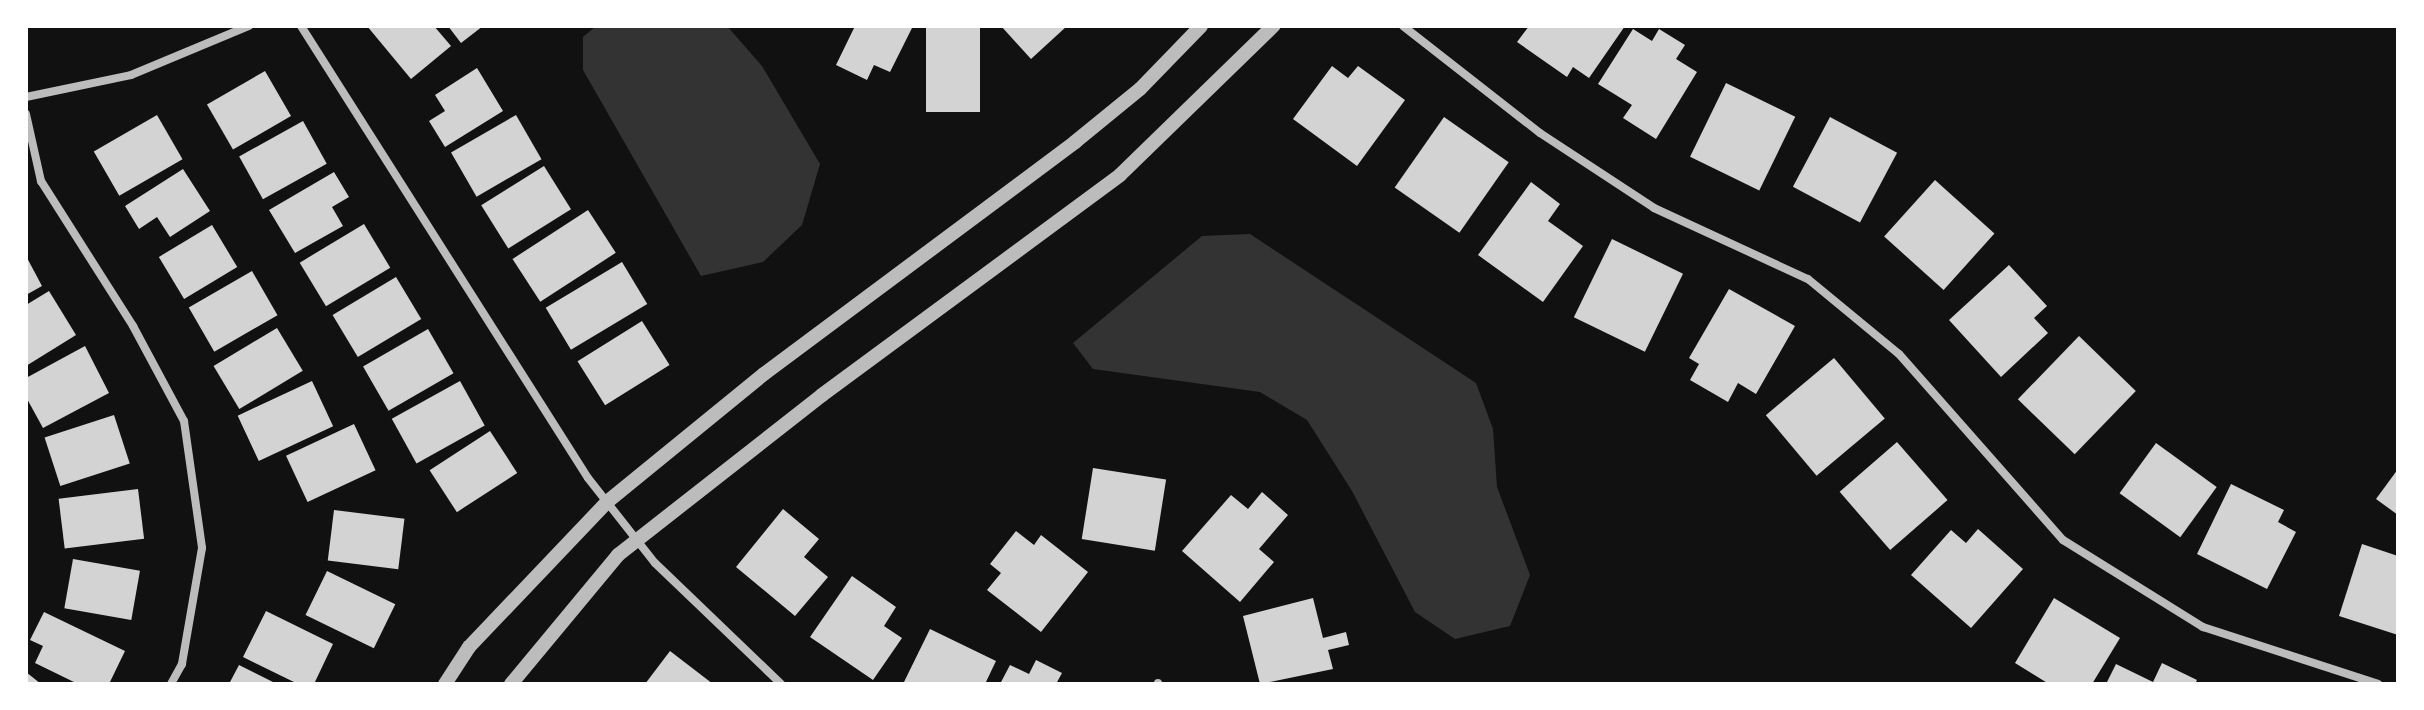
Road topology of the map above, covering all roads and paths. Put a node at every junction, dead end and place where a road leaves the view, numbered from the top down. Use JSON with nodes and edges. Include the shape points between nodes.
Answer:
{"nodes":[{"id":1,"x":249,"y":26,"type":"edge"},
{"id":2,"x":301,"y":26,"type":"edge"},
{"id":3,"x":1201,"y":26,"type":"edge"},
{"id":4,"x":1273,"y":26,"type":"edge"},
{"id":5,"x":1403,"y":26,"type":"edge"},
{"id":6,"x":26,"y":97,"type":"edge"},
{"id":7,"x":26,"y":114,"type":"edge"},
{"id":8,"x":607,"y":502,"type":"junction"},
{"id":9,"x":636,"y":539,"type":"junction"},
{"id":10,"x":171,"y":684,"type":"edge"},
{"id":11,"x":445,"y":684,"type":"edge"},
{"id":12,"x":511,"y":684,"type":"edge"},
{"id":13,"x":781,"y":684,"type":"edge"},
{"id":14,"x":2378,"y":684,"type":"edge"}],
"edges":[{"from":1,"to":6,"type":"street","via":[[131,75]]},
{"from":2,"to":8,"type":"street"},
{"from":3,"to":8,"type":"street","via":[[1140,89],[1075,142],[764,374]]},
{"from":4,"to":9,"type":"street","via":[[1120,175]]},
{"from":5,"to":14,"type":"street","via":[[1540,133],[1654,208],[1808,279],[1899,354],[2063,540],[2203,627]]},
{"from":7,"to":10,"type":"street","via":[[41,181],[133,326],[184,421],[202,548],[182,664]]},
{"from":8,"to":9,"type":"street"},
{"from":8,"to":11,"type":"street","via":[[469,647]]},
{"from":9,"to":12,"type":"street"},
{"from":9,"to":13,"type":"street"}]}
